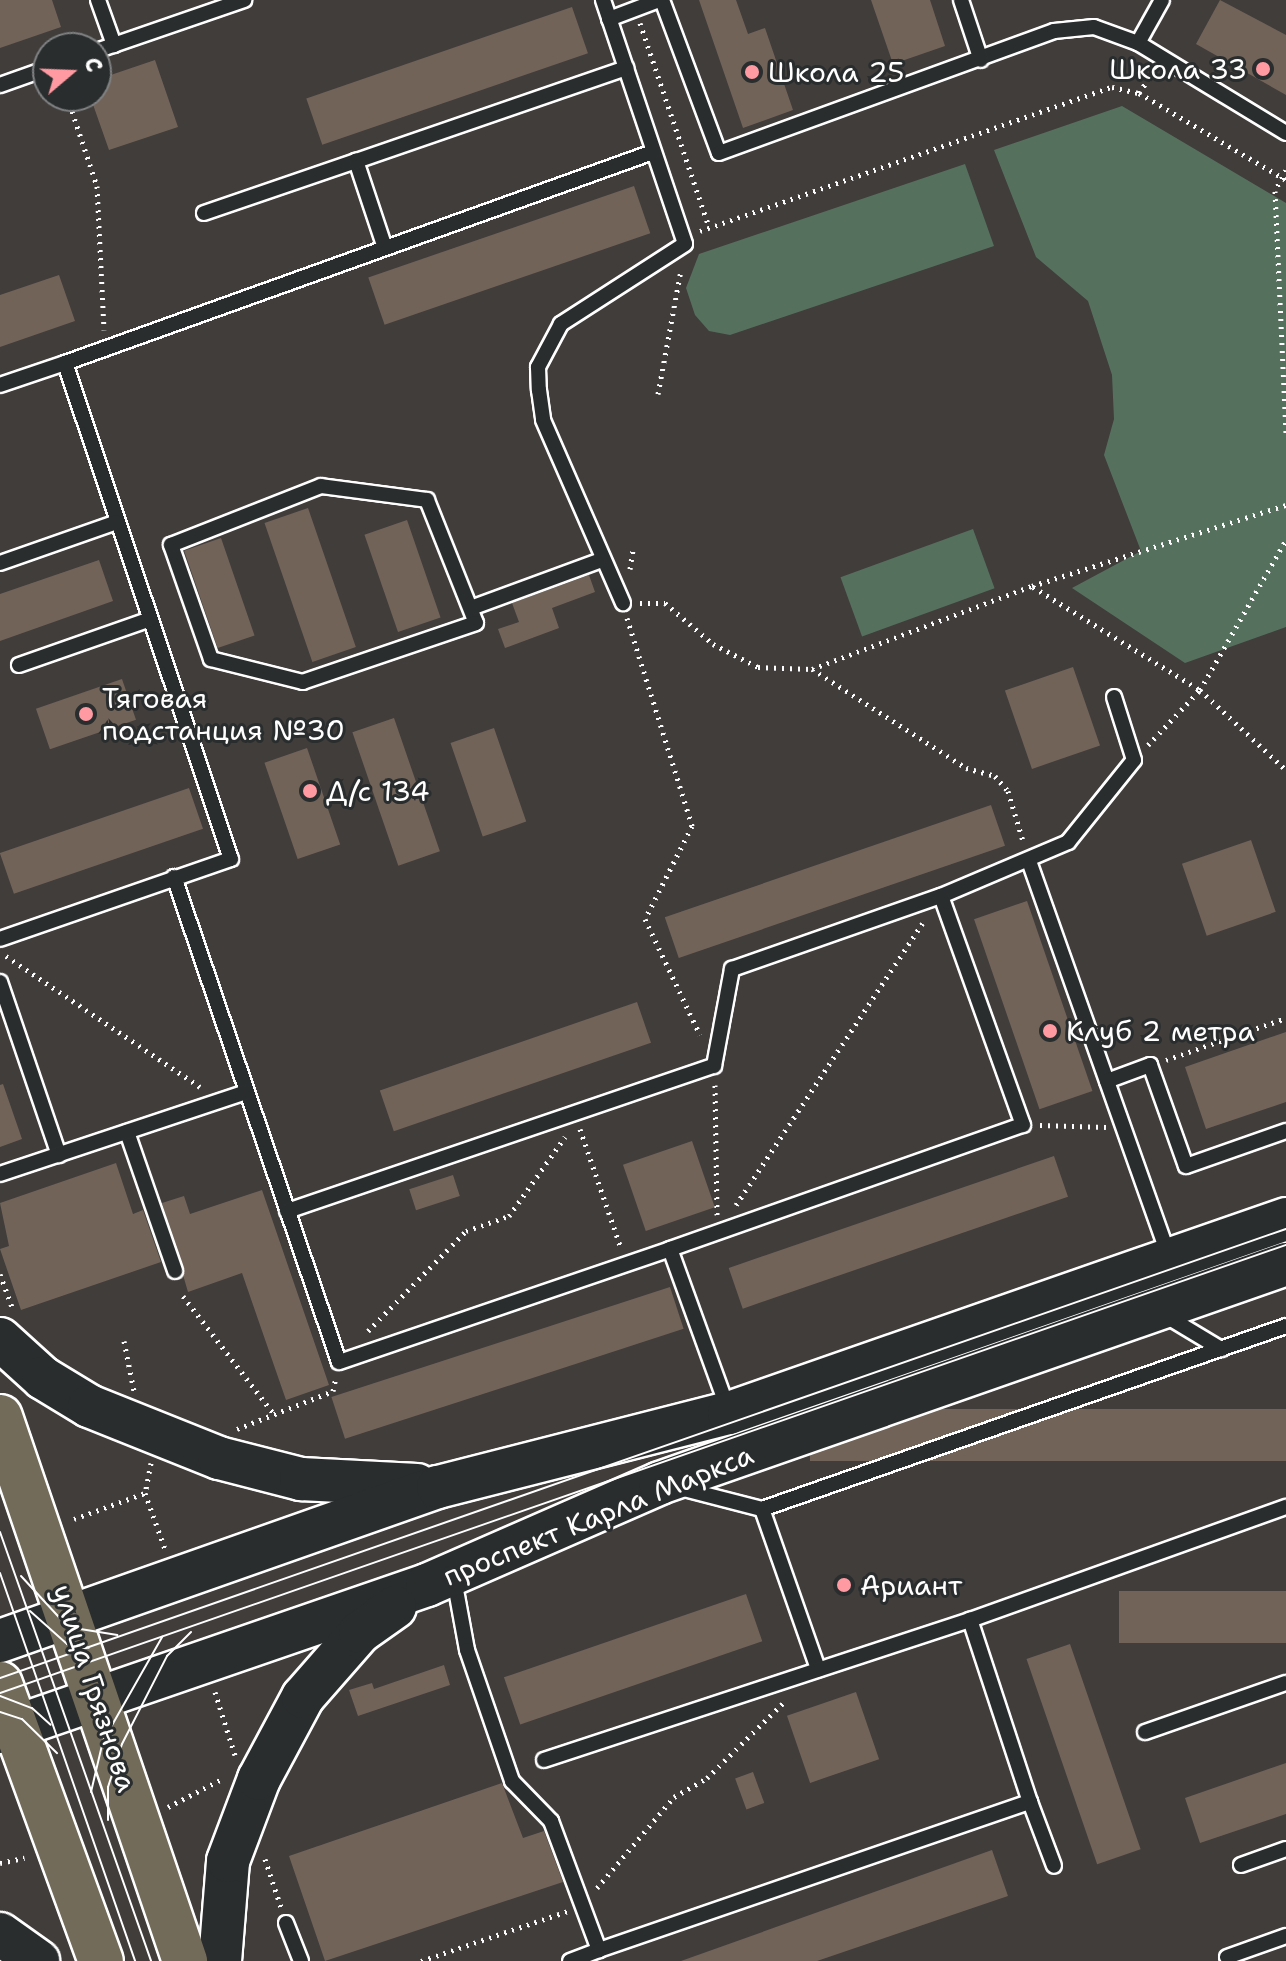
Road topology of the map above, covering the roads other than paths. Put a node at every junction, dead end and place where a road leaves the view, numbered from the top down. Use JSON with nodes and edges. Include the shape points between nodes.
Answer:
{"nodes":[{"id":1,"x":98,"y":0,"type":"edge"},
{"id":2,"x":244,"y":0,"type":"edge"},
{"id":3,"x":603,"y":0,"type":"edge"},
{"id":4,"x":660,"y":0,"type":"edge"},
{"id":5,"x":961,"y":0,"type":"edge"},
{"id":6,"x":1162,"y":0,"type":"edge"},
{"id":7,"x":609,"y":19,"type":"junction"},
{"id":8,"x":1138,"y":43,"type":"junction"},
{"id":9,"x":114,"y":45,"type":"joint"},
{"id":10,"x":981,"y":60,"type":"junction"},
{"id":11,"x":626,"y":68,"type":"junction"},
{"id":12,"x":32,"y":74,"type":"edge"},
{"id":13,"x":0,"y":85,"type":"edge"},
{"id":14,"x":1286,"y":133,"type":"edge"},
{"id":15,"x":653,"y":152,"type":"junction"},
{"id":16,"x":356,"y":161,"type":"junction"},
{"id":17,"x":204,"y":213,"type":"dead end"},
{"id":18,"x":384,"y":245,"type":"junction"},
{"id":19,"x":65,"y":363,"type":"junction"},
{"id":20,"x":0,"y":385,"type":"edge"},
{"id":21,"x":117,"y":522,"type":"junction"},
{"id":22,"x":599,"y":561,"type":"junction"},
{"id":23,"x":0,"y":563,"type":"edge"},
{"id":24,"x":623,"y":603,"type":"road end"},
{"id":25,"x":471,"y":608,"type":"junction"},
{"id":26,"x":150,"y":619,"type":"junction"},
{"id":27,"x":19,"y":665,"type":"dead end"},
{"id":28,"x":1114,"y":697,"type":"dead end"},
{"id":29,"x":1029,"y":861,"type":"junction"},
{"id":30,"x":174,"y":877,"type":"junction"},
{"id":31,"x":941,"y":896,"type":"junction"},
{"id":32,"x":0,"y":939,"type":"edge"},
{"id":33,"x":0,"y":982,"type":"edge"},
{"id":34,"x":1107,"y":1081,"type":"junction"},
{"id":35,"x":247,"y":1092,"type":"junction"},
{"id":36,"x":1286,"y":1131,"type":"edge"},
{"id":37,"x":127,"y":1132,"type":"junction"},
{"id":38,"x":59,"y":1155,"type":"junction"},
{"id":39,"x":0,"y":1174,"type":"edge"},
{"id":40,"x":287,"y":1211,"type":"junction"},
{"id":41,"x":1286,"y":1219,"type":"edge"},
{"id":42,"x":670,"y":1249,"type":"junction"},
{"id":43,"x":1170,"y":1260,"type":"junction"},
{"id":44,"x":1286,"y":1264,"type":"edge"},
{"id":45,"x":175,"y":1271,"type":"dead end"},
{"id":46,"x":1155,"y":1310,"type":"junction"},
{"id":47,"x":1286,"y":1326,"type":"edge"},
{"id":48,"x":7,"y":1327,"type":"edge"},
{"id":49,"x":1221,"y":1349,"type":"junction"},
{"id":50,"x":729,"y":1413,"type":"junction"},
{"id":51,"x":0,"y":1417,"type":"edge"},
{"id":52,"x":660,"y":1483,"type":"junction"},
{"id":53,"x":438,"y":1487,"type":"junction"},
{"id":54,"x":1286,"y":1507,"type":"edge"},
{"id":55,"x":762,"y":1509,"type":"junction"},
{"id":56,"x":441,"y":1580,"type":"junction"},
{"id":57,"x":72,"y":1616,"type":"junction"},
{"id":58,"x":970,"y":1620,"type":"junction"},
{"id":59,"x":0,"y":1641,"type":"edge"},
{"id":60,"x":818,"y":1669,"type":"junction"},
{"id":61,"x":1286,"y":1683,"type":"edge"},
{"id":62,"x":0,"y":1684,"type":"edge"},
{"id":63,"x":98,"y":1697,"type":"junction"},
{"id":64,"x":9,"y":1729,"type":"edge"},
{"id":65,"x":1145,"y":1732,"type":"dead end"},
{"id":66,"x":544,"y":1760,"type":"dead end"},
{"id":67,"x":1030,"y":1802,"type":"junction"},
{"id":68,"x":1286,"y":1849,"type":"edge"},
{"id":69,"x":1241,"y":1865,"type":"dead end"},
{"id":70,"x":1054,"y":1866,"type":"dead end"},
{"id":71,"x":286,"y":1923,"type":"road end"},
{"id":72,"x":0,"y":1934,"type":"edge"},
{"id":73,"x":1286,"y":1936,"type":"edge"},
{"id":74,"x":599,"y":1950,"type":"junction"},
{"id":75,"x":1223,"y":1960,"type":"edge"},
{"id":76,"x":38,"y":1961,"type":"edge"},
{"id":77,"x":101,"y":1961,"type":"edge"},
{"id":78,"x":185,"y":1961,"type":"edge"},
{"id":79,"x":220,"y":1961,"type":"edge"},
{"id":80,"x":301,"y":1961,"type":"edge"},
{"id":81,"x":570,"y":1961,"type":"edge"}],
"edges":[{"from":1,"to":9,"type":"lane"},
{"from":2,"to":9,"type":"lane"},
{"from":3,"to":7,"type":"lane"},
{"from":4,"to":7,"type":"lane"},
{"from":4,"to":10,"type":"lane","via":[[719,153]]},
{"from":5,"to":10,"type":"lane"},
{"from":6,"to":8,"type":"lane"},
{"from":7,"to":11,"type":"lane"},
{"from":8,"to":10,"type":"lane","via":[[1094,27],[1054,31]]},
{"from":8,"to":14,"type":"lane"},
{"from":11,"to":15,"type":"lane"},
{"from":11,"to":16,"type":"lane"},
{"from":12,"to":13,"type":"lane"},
{"from":15,"to":18,"type":"lane"},
{"from":15,"to":22,"type":"lane","via":[[685,244],[561,324],[538,367],[543,420]]},
{"from":16,"to":17,"type":"lane"},
{"from":16,"to":18,"type":"lane"},
{"from":18,"to":19,"type":"lane"},
{"from":19,"to":20,"type":"lane"},
{"from":19,"to":21,"type":"lane"},
{"from":21,"to":23,"type":"lane"},
{"from":21,"to":26,"type":"lane"},
{"from":22,"to":24,"type":"lane"},
{"from":22,"to":25,"type":"lane"},
{"from":25,"to":25,"type":"lane","via":[[476,623],[303,682],[211,659],[171,545],[321,486],[427,500]]},
{"from":26,"to":27,"type":"lane"},
{"from":26,"to":30,"type":"lane","via":[[231,859]]},
{"from":28,"to":29,"type":"lane","via":[[1134,760],[1068,842]]},
{"from":29,"to":31,"type":"lane"},
{"from":29,"to":34,"type":"lane"},
{"from":30,"to":32,"type":"lane"},
{"from":30,"to":35,"type":"lane"},
{"from":31,"to":40,"type":"lane","via":[[732,969],[714,1066]]},
{"from":31,"to":42,"type":"lane","via":[[1023,1125]]},
{"from":33,"to":38,"type":"lane"},
{"from":34,"to":36,"type":"lane","via":[[1150,1065],[1186,1166]]},
{"from":34,"to":43,"type":"lane"},
{"from":35,"to":37,"type":"lane"},
{"from":35,"to":40,"type":"lane"},
{"from":37,"to":38,"type":"lane"},
{"from":37,"to":45,"type":"lane"},
{"from":38,"to":39,"type":"lane"},
{"from":40,"to":42,"type":"lane","via":[[339,1362]]},
{"from":41,"to":43,"type":"main road","name":"проспект Карла Маркса"},
{"from":42,"to":50,"type":"lane"},
{"from":43,"to":50,"type":"main road","name":"проспект Карла Маркса"},
{"from":44,"to":46,"type":"main road","name":"проспект Карла Маркса"},
{"from":46,"to":49,"type":"lane"},
{"from":46,"to":52,"type":"main road","name":"проспект Карла Маркса"},
{"from":47,"to":49,"type":"lane"},
{"from":48,"to":53,"type":"main road","via":[[43,1378],[89,1406],[219,1458],[301,1479]]},
{"from":49,"to":55,"type":"lane"},
{"from":50,"to":53,"type":"main road","name":"проспект Карла Маркса"},
{"from":51,"to":57,"type":"main road","name":"улица Грязнова"},
{"from":52,"to":55,"type":"lane"},
{"from":52,"to":56,"type":"main road","name":"проспект Карла Маркса"},
{"from":53,"to":57,"type":"main road","name":"проспект Карла Маркса"},
{"from":54,"to":58,"type":"lane"},
{"from":55,"to":60,"type":"lane"},
{"from":56,"to":63,"type":"main road","name":"проспект Карла Маркса"},
{"from":56,"to":74,"type":"lane","via":[[512,1781],[551,1821]]},
{"from":56,"to":79,"type":"main road","via":[[360,1632],[303,1697],[259,1779],[228,1861]]},
{"from":57,"to":59,"type":"main road","name":"проспект Карла Маркса"},
{"from":57,"to":63,"type":"main road","name":"улица Грязнова"},
{"from":58,"to":60,"type":"lane"},
{"from":58,"to":67,"type":"lane"},
{"from":60,"to":66,"type":"lane"},
{"from":61,"to":65,"type":"lane"},
{"from":62,"to":64,"type":"main road"},
{"from":63,"to":64,"type":"main road","name":"проспект Карла Маркса"},
{"from":63,"to":78,"type":"main road","name":"улица Грязнова"},
{"from":64,"to":77,"type":"main road"},
{"from":67,"to":70,"type":"lane"},
{"from":67,"to":74,"type":"lane"},
{"from":68,"to":69,"type":"lane"},
{"from":71,"to":80,"type":"lane"},
{"from":72,"to":76,"type":"main road"},
{"from":73,"to":75,"type":"lane"},
{"from":74,"to":81,"type":"lane"}]}
